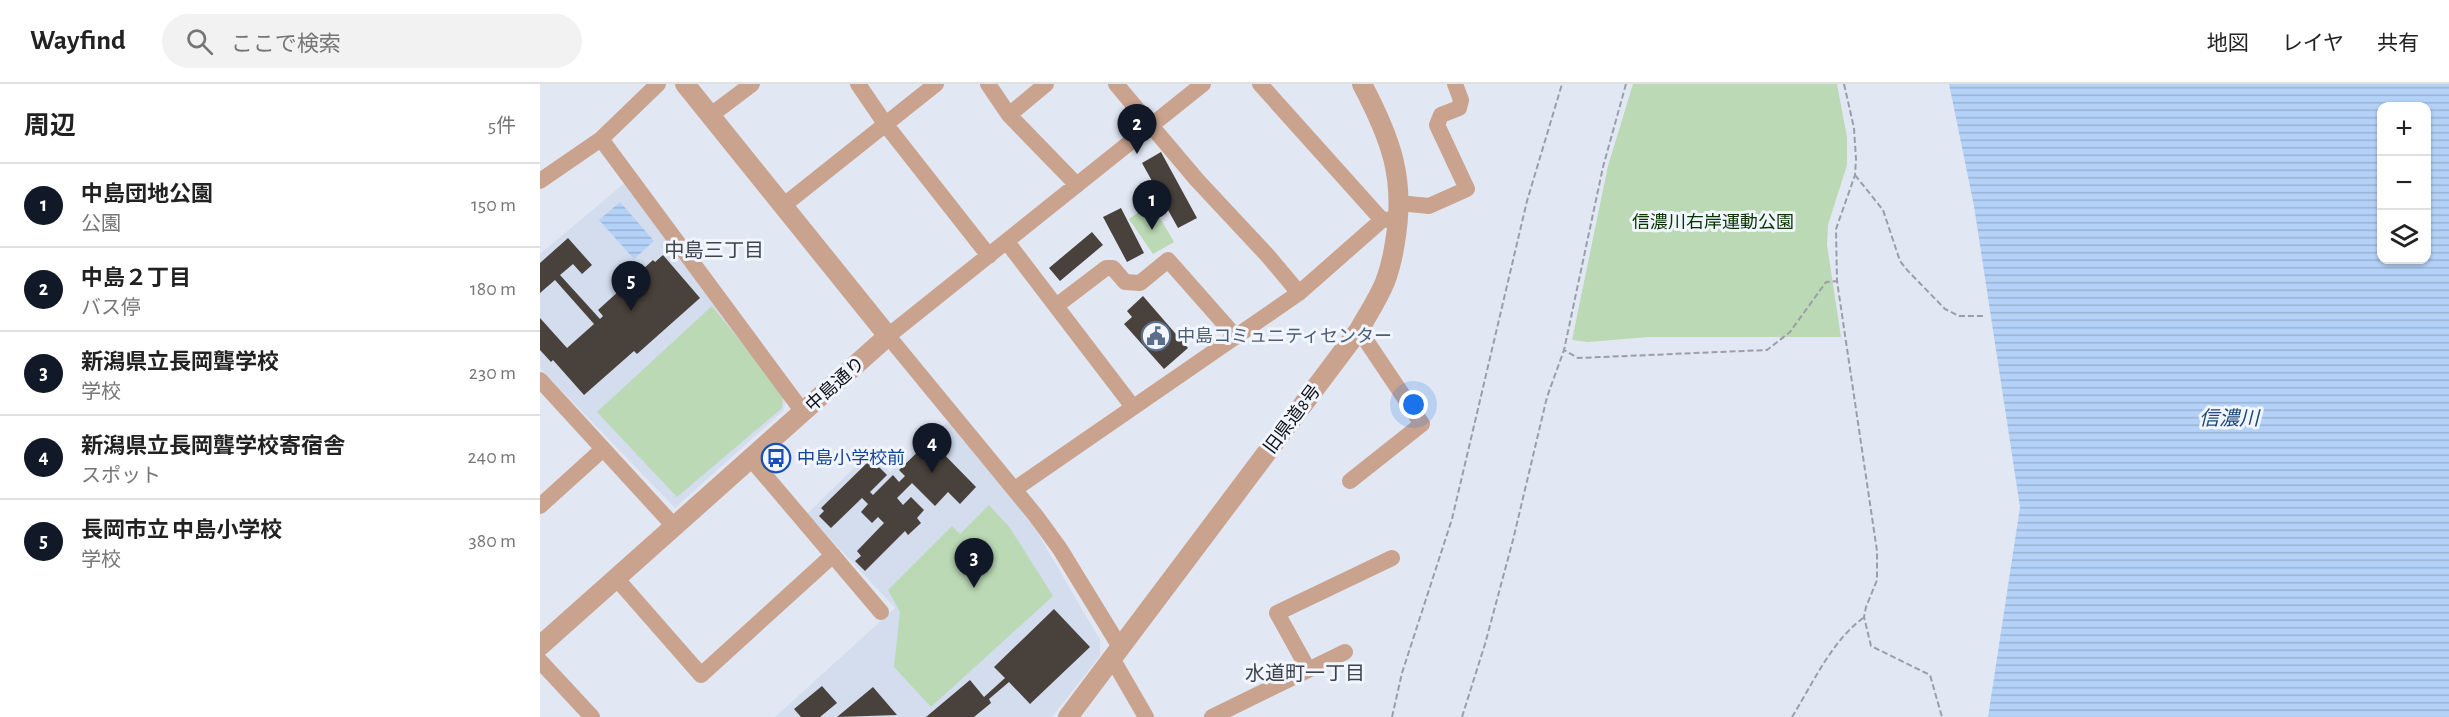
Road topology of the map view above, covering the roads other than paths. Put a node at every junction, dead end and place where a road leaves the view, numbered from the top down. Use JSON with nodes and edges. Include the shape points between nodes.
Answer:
{"nodes":[{"id":1,"x":658,"y":84,"type":"edge"},
{"id":2,"x":685,"y":84,"type":"edge"},
{"id":3,"x":752,"y":84,"type":"edge"},
{"id":4,"x":858,"y":84,"type":"edge"},
{"id":5,"x":936,"y":84,"type":"edge"},
{"id":6,"x":988,"y":84,"type":"edge"},
{"id":7,"x":1046,"y":84,"type":"edge"},
{"id":8,"x":1116,"y":84,"type":"edge"},
{"id":9,"x":1203,"y":84,"type":"edge"},
{"id":10,"x":1260,"y":84,"type":"edge"},
{"id":11,"x":1362,"y":84,"type":"edge"},
{"id":12,"x":1455,"y":84,"type":"edge"},
{"id":13,"x":711,"y":115,"type":"junction"},
{"id":14,"x":1009,"y":115,"type":"junction"},
{"id":15,"x":886,"y":125,"type":"junction"},
{"id":16,"x":1152,"y":125,"type":"junction"},
{"id":17,"x":601,"y":139,"type":"junction"},
{"id":18,"x":540,"y":181,"type":"edge"},
{"id":19,"x":1077,"y":185,"type":"junction"},
{"id":20,"x":784,"y":206,"type":"junction"},
{"id":21,"x":1393,"y":214,"type":"junction"},
{"id":22,"x":1007,"y":242,"type":"junction"},
{"id":23,"x":989,"y":256,"type":"junction"},
{"id":24,"x":1299,"y":293,"type":"junction"},
{"id":25,"x":1056,"y":306,"type":"junction"},
{"id":26,"x":1359,"y":330,"type":"junction"},
{"id":27,"x":888,"y":336,"type":"junction"},
{"id":28,"x":1236,"y":337,"type":"junction"},
{"id":29,"x":542,"y":386,"type":"edge"},
{"id":30,"x":1133,"y":407,"type":"junction"},
{"id":31,"x":803,"y":412,"type":"junction"},
{"id":32,"x":603,"y":449,"type":"junction"},
{"id":33,"x":750,"y":459,"type":"junction"},
{"id":34,"x":1350,"y":481,"type":"dead end"},
{"id":35,"x":1015,"y":489,"type":"junction"},
{"id":36,"x":540,"y":506,"type":"edge"},
{"id":37,"x":673,"y":525,"type":"junction"},
{"id":38,"x":833,"y":555,"type":"junction"},
{"id":39,"x":1392,"y":558,"type":"dead end"},
{"id":40,"x":616,"y":578,"type":"junction"},
{"id":41,"x":881,"y":612,"type":"dead end"},
{"id":42,"x":540,"y":646,"type":"edge"},
{"id":43,"x":1345,"y":652,"type":"dead end"},
{"id":44,"x":1116,"y":653,"type":"junction"},
{"id":45,"x":540,"y":661,"type":"edge"},
{"id":46,"x":1308,"y":669,"type":"junction"},
{"id":47,"x":592,"y":717,"type":"edge"},
{"id":48,"x":1068,"y":717,"type":"edge"},
{"id":49,"x":1146,"y":717,"type":"edge"},
{"id":50,"x":1212,"y":717,"type":"edge"}],
"edges":[{"from":1,"to":17,"type":"street"},
{"from":2,"to":13,"type":"street"},
{"from":3,"to":13,"type":"street"},
{"from":4,"to":15,"type":"street"},
{"from":5,"to":15,"type":"street"},
{"from":6,"to":14,"type":"street"},
{"from":7,"to":14,"type":"street"},
{"from":8,"to":16,"type":"street"},
{"from":9,"to":16,"type":"street"},
{"from":10,"to":21,"type":"street"},
{"from":11,"to":21,"type":"street","name":"旧県道8号","via":[[1394,157],[1400,185]]},
{"from":12,"to":21,"type":"street","via":[[1461,100],[1458,108],[1441,115],[1437,125],[1467,189],[1429,206]]},
{"from":13,"to":20,"type":"street"},
{"from":14,"to":19,"type":"street"},
{"from":15,"to":20,"type":"street"},
{"from":15,"to":23,"type":"street"},
{"from":16,"to":19,"type":"street"},
{"from":16,"to":24,"type":"street"},
{"from":17,"to":18,"type":"street"},
{"from":17,"to":31,"type":"street"},
{"from":19,"to":22,"type":"street"},
{"from":20,"to":27,"type":"street"},
{"from":21,"to":24,"type":"street"},
{"from":21,"to":26,"type":"street","name":"旧県道8号","via":[[1392,260],[1386,281]]},
{"from":22,"to":23,"type":"street"},
{"from":22,"to":25,"type":"street"},
{"from":23,"to":27,"type":"street"},
{"from":24,"to":28,"type":"street"},
{"from":25,"to":28,"type":"street","via":[[1106,268],[1113,268],[1125,282],[1140,283],[1168,260]]},
{"from":25,"to":30,"type":"street"},
{"from":26,"to":34,"type":"street","via":[[1422,424]]},
{"from":26,"to":44,"type":"street","name":"旧県道8号"},
{"from":27,"to":31,"type":"street","name":"中島通り"},
{"from":27,"to":35,"type":"street"},
{"from":28,"to":30,"type":"street"},
{"from":29,"to":32,"type":"street"},
{"from":30,"to":35,"type":"street"},
{"from":31,"to":33,"type":"street","name":"中島通り"},
{"from":32,"to":36,"type":"street"},
{"from":32,"to":37,"type":"street"},
{"from":33,"to":37,"type":"street","name":"中島通り"},
{"from":33,"to":38,"type":"street"},
{"from":35,"to":44,"type":"street","via":[[1060,549]]},
{"from":37,"to":40,"type":"street","name":"中島通り"},
{"from":38,"to":40,"type":"street","via":[[701,675]]},
{"from":38,"to":41,"type":"street"},
{"from":39,"to":46,"type":"street","via":[[1277,614]]},
{"from":40,"to":42,"type":"street","name":"中島通り"},
{"from":43,"to":46,"type":"street"},
{"from":44,"to":48,"type":"street","name":"旧県道8号"},
{"from":44,"to":49,"type":"street"},
{"from":45,"to":47,"type":"street"},
{"from":46,"to":50,"type":"street"}]}
